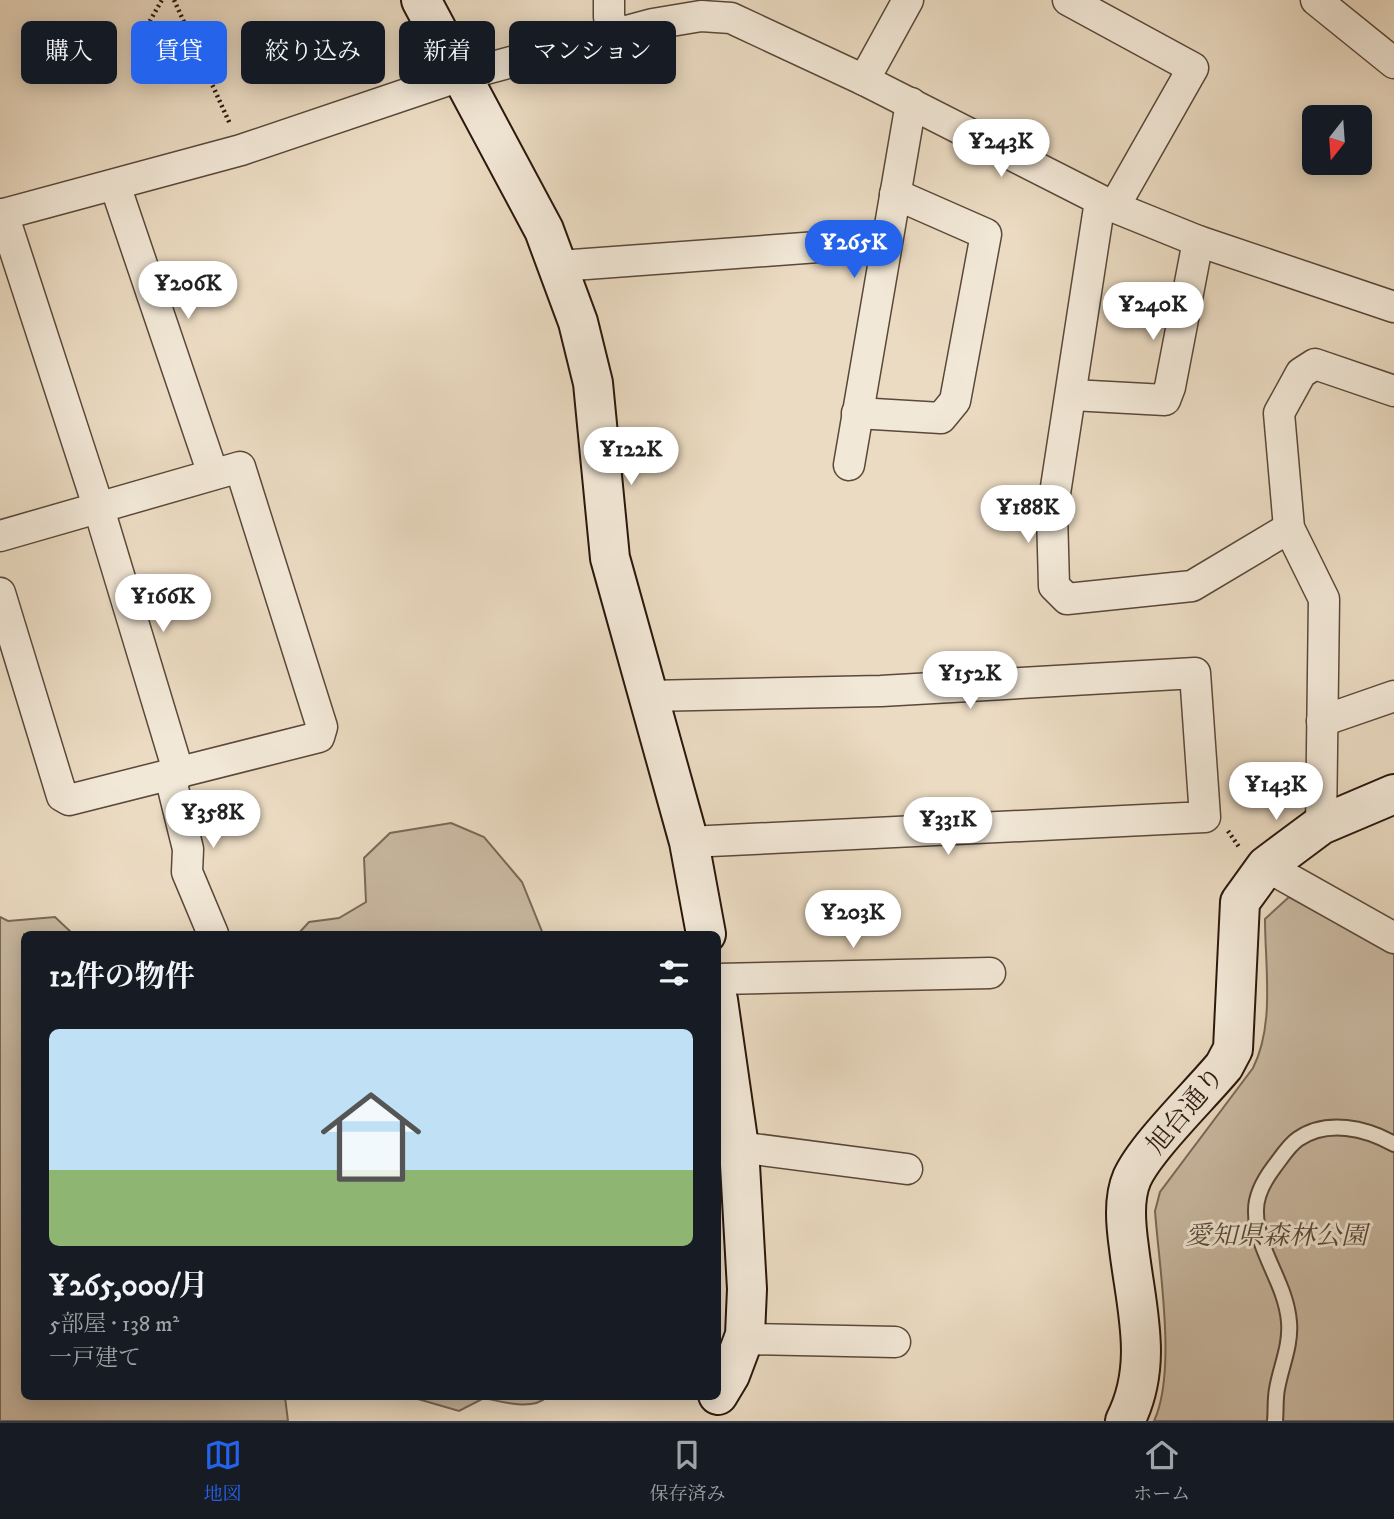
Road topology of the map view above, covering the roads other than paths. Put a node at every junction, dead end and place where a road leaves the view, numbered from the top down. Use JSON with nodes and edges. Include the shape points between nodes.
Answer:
{"nodes":[{"id":1,"x":421,"y":0,"type":"edge"},
{"id":2,"x":609,"y":0,"type":"edge"},
{"id":3,"x":908,"y":0,"type":"edge"},
{"id":4,"x":1068,"y":0,"type":"edge"},
{"id":5,"x":1316,"y":0,"type":"edge"},
{"id":6,"x":433,"y":21,"type":"edge"},
{"id":7,"x":610,"y":21,"type":"edge"},
{"id":8,"x":676,"y":21,"type":"edge"},
{"id":9,"x":1394,"y":63,"type":"edge"},
{"id":10,"x":863,"y":80,"type":"junction"},
{"id":11,"x":436,"y":84,"type":"edge"},
{"id":12,"x":468,"y":84,"type":"edge"},
{"id":13,"x":911,"y":103,"type":"junction"},
{"id":14,"x":115,"y":185,"type":"junction"},
{"id":15,"x":895,"y":194,"type":"junction"},
{"id":16,"x":1107,"y":204,"type":"junction"},
{"id":17,"x":2,"y":214,"type":"edge"},
{"id":18,"x":1198,"y":241,"type":"junction"},
{"id":19,"x":886,"y":242,"type":"junction"},
{"id":20,"x":559,"y":266,"type":"junction"},
{"id":21,"x":1394,"y":307,"type":"edge"},
{"id":22,"x":1394,"y":391,"type":"edge"},
{"id":23,"x":1072,"y":395,"type":"junction"},
{"id":24,"x":857,"y":413,"type":"junction"},
{"id":25,"x":849,"y":465,"type":"dead end"},
{"id":26,"x":213,"y":474,"type":"junction"},
{"id":27,"x":99,"y":509,"type":"junction"},
{"id":28,"x":1289,"y":528,"type":"junction"},
{"id":29,"x":0,"y":536,"type":"edge"},
{"id":30,"x":0,"y":593,"type":"edge"},
{"id":31,"x":648,"y":696,"type":"junction"},
{"id":32,"x":1394,"y":696,"type":"edge"},
{"id":33,"x":1322,"y":721,"type":"junction"},
{"id":34,"x":175,"y":775,"type":"junction"},
{"id":35,"x":1394,"y":794,"type":"edge"},
{"id":36,"x":1321,"y":825,"type":"junction"},
{"id":37,"x":689,"y":842,"type":"junction"},
{"id":38,"x":1266,"y":866,"type":"junction"},
{"id":39,"x":212,"y":931,"type":"edge"},
{"id":40,"x":705,"y":931,"type":"edge"},
{"id":41,"x":1394,"y":938,"type":"edge"},
{"id":42,"x":990,"y":973,"type":"dead end"},
{"id":43,"x":721,"y":978,"type":"edge"},
{"id":44,"x":721,"y":1021,"type":"edge"},
{"id":45,"x":1394,"y":1144,"type":"edge"},
{"id":46,"x":739,"y":1147,"type":"junction"},
{"id":47,"x":907,"y":1169,"type":"dead end"},
{"id":48,"x":744,"y":1339,"type":"junction"},
{"id":49,"x":895,"y":1342,"type":"dead end"},
{"id":50,"x":721,"y":1390,"type":"edge"},
{"id":51,"x":714,"y":1400,"type":"edge"},
{"id":52,"x":697,"y":1421,"type":"edge"},
{"id":53,"x":1125,"y":1421,"type":"edge"},
{"id":54,"x":1275,"y":1421,"type":"edge"}],
"edges":[{"from":1,"to":6,"type":"street"},
{"from":2,"to":7,"type":"street"},
{"from":3,"to":10,"type":"street"},
{"from":4,"to":16,"type":"street","via":[[1193,68]]},
{"from":5,"to":9,"type":"street"},
{"from":8,"to":10,"type":"street","via":[[701,16],[731,18]]},
{"from":10,"to":13,"type":"street"},
{"from":11,"to":14,"type":"street","via":[[241,150]]},
{"from":12,"to":20,"type":"street"},
{"from":13,"to":15,"type":"street"},
{"from":13,"to":16,"type":"street"},
{"from":14,"to":17,"type":"street"},
{"from":14,"to":26,"type":"street"},
{"from":15,"to":19,"type":"street"},
{"from":15,"to":24,"type":"street","via":[[986,234],[955,401],[941,418]]},
{"from":16,"to":18,"type":"street"},
{"from":16,"to":23,"type":"street"},
{"from":17,"to":27,"type":"street"},
{"from":18,"to":21,"type":"street"},
{"from":18,"to":23,"type":"street","via":[[1165,400]]},
{"from":19,"to":20,"type":"street"},
{"from":19,"to":24,"type":"street"},
{"from":20,"to":31,"type":"street","via":[[593,383],[610,558]]},
{"from":22,"to":28,"type":"street","via":[[1315,364],[1301,373],[1279,413]]},
{"from":23,"to":28,"type":"street","via":[[1052,513],[1054,586],[1067,599],[1192,586]]},
{"from":24,"to":25,"type":"street"},
{"from":26,"to":27,"type":"street"},
{"from":26,"to":34,"type":"street","via":[[240,467],[322,727],[320,737]]},
{"from":27,"to":29,"type":"street"},
{"from":27,"to":34,"type":"street"},
{"from":28,"to":33,"type":"street","via":[[1324,599]]},
{"from":30,"to":34,"type":"street","via":[[62,796],[69,800]]},
{"from":31,"to":37,"type":"street"},
{"from":31,"to":37,"type":"street","via":[[881,691],[1195,673],[1205,817]]},
{"from":32,"to":33,"type":"street"},
{"from":33,"to":36,"type":"street"},
{"from":34,"to":39,"type":"street","via":[[188,849],[187,872]]},
{"from":35,"to":36,"type":"street","name":"旭台通り"},
{"from":36,"to":38,"type":"street","name":"旭台通り"},
{"from":37,"to":40,"type":"street"},
{"from":38,"to":41,"type":"street"},
{"from":38,"to":53,"type":"street","name":"旭台通り","via":[[1240,902],[1233,1049],[1131,1180],[1126,1222],[1143,1363],[1136,1400]]},
{"from":42,"to":43,"type":"street"},
{"from":44,"to":46,"type":"street"},
{"from":45,"to":54,"type":"lane","via":[[1359,1128],[1313,1132],[1298,1139],[1258,1194],[1255,1211],[1261,1240],[1286,1296],[1289,1321]]},
{"from":46,"to":47,"type":"street"},
{"from":46,"to":48,"type":"street","via":[[747,1289]]},
{"from":48,"to":49,"type":"street"},
{"from":48,"to":50,"type":"street"},
{"from":51,"to":52,"type":"street"}]}
